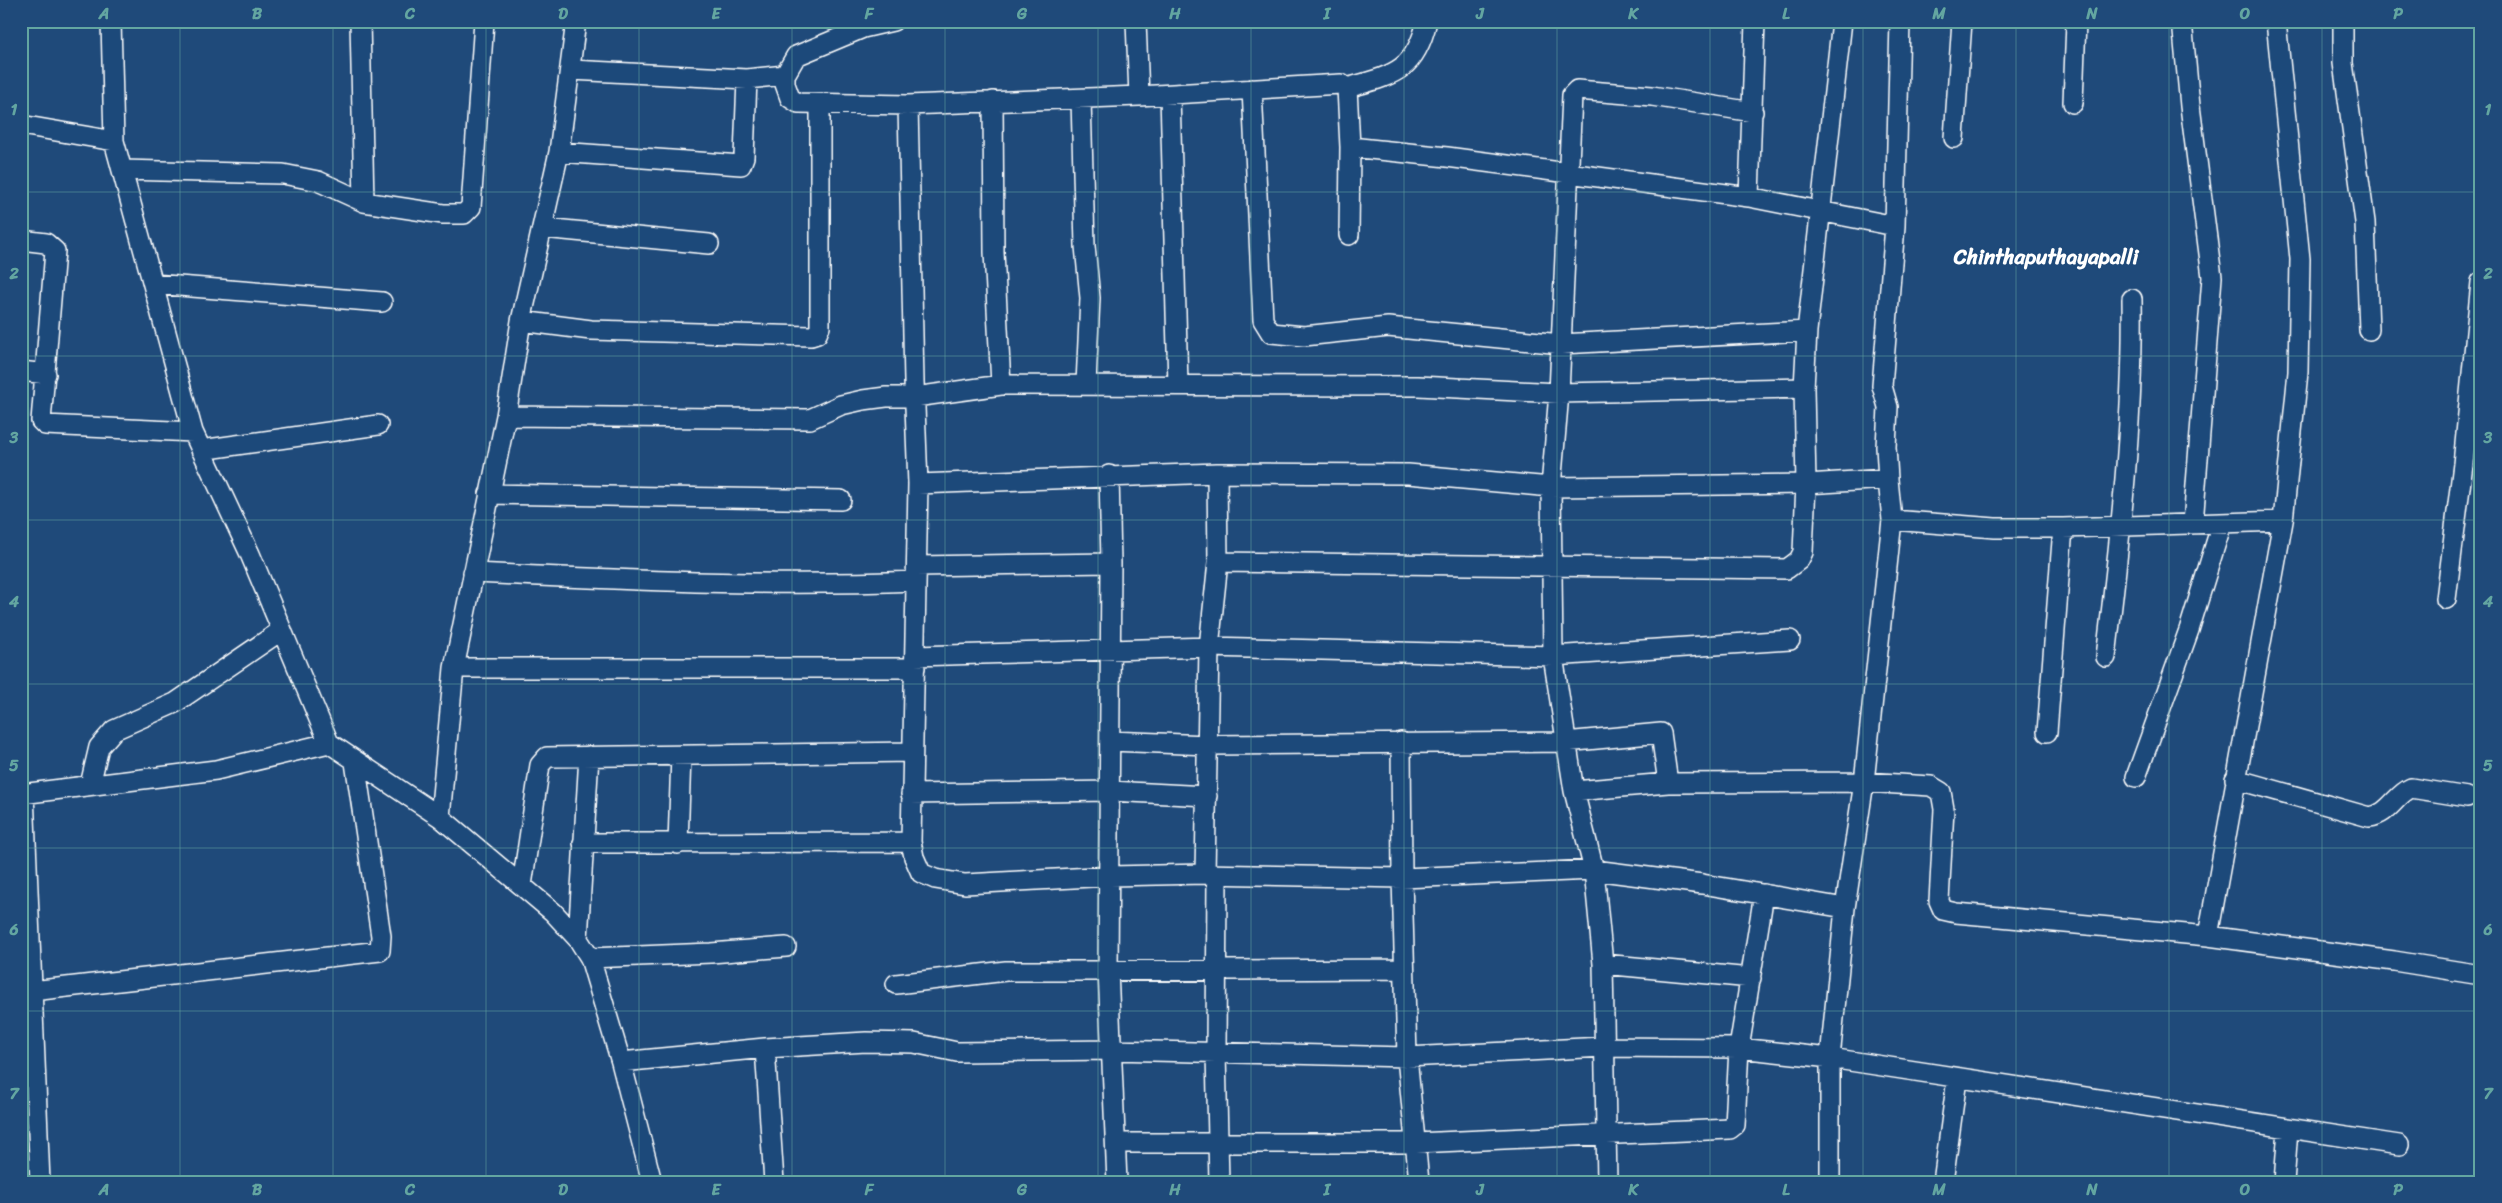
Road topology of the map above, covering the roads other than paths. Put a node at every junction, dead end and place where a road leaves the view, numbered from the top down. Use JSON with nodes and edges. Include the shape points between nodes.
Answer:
{"nodes":[{"id":1,"x":111,"y":21,"type":"edge"},
{"id":2,"x":360,"y":21,"type":"edge"},
{"id":3,"x":484,"y":21,"type":"edge"},
{"id":4,"x":576,"y":21,"type":"edge"},
{"id":5,"x":893,"y":21,"type":"edge"},
{"id":6,"x":1136,"y":21,"type":"edge"},
{"id":7,"x":1427,"y":21,"type":"edge"},
{"id":8,"x":1756,"y":21,"type":"edge"},
{"id":9,"x":1842,"y":21,"type":"edge"},
{"id":10,"x":1900,"y":21,"type":"edge"},
{"id":11,"x":1962,"y":21,"type":"edge"},
{"id":12,"x":2076,"y":21,"type":"edge"},
{"id":13,"x":2182,"y":21,"type":"edge"},
{"id":14,"x":2276,"y":21,"type":"edge"},
{"id":15,"x":2343,"y":21,"type":"edge"},
{"id":16,"x":571,"y":70,"type":"junction"},
{"id":17,"x":786,"y":75,"type":"junction"},
{"id":18,"x":747,"y":79,"type":"junction"},
{"id":19,"x":1346,"y":88,"type":"junction"},
{"id":20,"x":1252,"y":89,"type":"junction"},
{"id":21,"x":1170,"y":95,"type":"junction"},
{"id":22,"x":1139,"y":96,"type":"junction"},
{"id":23,"x":1081,"y":98,"type":"junction"},
{"id":24,"x":992,"y":102,"type":"junction"},
{"id":25,"x":2073,"y":103,"type":"dead end"},
{"id":26,"x":820,"y":104,"type":"junction"},
{"id":27,"x":908,"y":105,"type":"junction"},
{"id":28,"x":1754,"y":112,"type":"junction"},
{"id":29,"x":21,"y":125,"type":"edge"},
{"id":30,"x":1954,"y":138,"type":"dead end"},
{"id":31,"x":114,"y":141,"type":"junction"},
{"id":32,"x":1350,"y":147,"type":"junction"},
{"id":33,"x":559,"y":152,"type":"junction"},
{"id":34,"x":122,"y":170,"type":"junction"},
{"id":35,"x":1568,"y":174,"type":"junction"},
{"id":36,"x":1748,"y":197,"type":"junction"},
{"id":37,"x":364,"y":202,"type":"junction"},
{"id":38,"x":1822,"y":212,"type":"junction"},
{"id":39,"x":1895,"y":226,"type":"junction"},
{"id":40,"x":542,"y":228,"type":"junction"},
{"id":41,"x":1349,"y":235,"type":"dead end"},
{"id":42,"x":21,"y":240,"type":"edge"},
{"id":43,"x":709,"y":244,"type":"dead end"},
{"id":44,"x":2481,"y":282,"type":"edge"},
{"id":45,"x":153,"y":284,"type":"junction"},
{"id":46,"x":2132,"y":299,"type":"dead end"},
{"id":47,"x":382,"y":302,"type":"dead end"},
{"id":48,"x":522,"y":321,"type":"junction"},
{"id":49,"x":2369,"y":330,"type":"dead end"},
{"id":50,"x":1807,"y":331,"type":"junction"},
{"id":51,"x":1561,"y":344,"type":"junction"},
{"id":52,"x":21,"y":371,"type":"edge"},
{"id":53,"x":46,"y":374,"type":"junction"},
{"id":54,"x":1086,"y":384,"type":"junction"},
{"id":55,"x":1001,"y":385,"type":"junction"},
{"id":56,"x":1178,"y":385,"type":"junction"},
{"id":57,"x":1804,"y":388,"type":"junction"},
{"id":58,"x":1559,"y":393,"type":"junction"},
{"id":59,"x":915,"y":397,"type":"junction"},
{"id":60,"x":506,"y":416,"type":"junction"},
{"id":61,"x":378,"y":425,"type":"dead end"},
{"id":62,"x":193,"y":432,"type":"junction"},
{"id":63,"x":201,"y":450,"type":"junction"},
{"id":64,"x":1217,"y":473,"type":"junction"},
{"id":65,"x":1109,"y":475,"type":"junction"},
{"id":66,"x":1888,"y":479,"type":"junction"},
{"id":67,"x":918,"y":484,"type":"junction"},
{"id":68,"x":1806,"y":484,"type":"junction"},
{"id":69,"x":1552,"y":488,"type":"junction"},
{"id":70,"x":489,"y":494,"type":"junction"},
{"id":71,"x":841,"y":500,"type":"dead end"},
{"id":72,"x":1892,"y":520,"type":"junction"},
{"id":73,"x":2283,"y":521,"type":"junction"},
{"id":74,"x":2222,"y":523,"type":"junction"},
{"id":75,"x":2193,"y":524,"type":"junction"},
{"id":76,"x":2063,"y":528,"type":"junction"},
{"id":77,"x":2121,"y":528,"type":"junction"},
{"id":78,"x":1218,"y":562,"type":"junction"},
{"id":79,"x":1111,"y":563,"type":"junction"},
{"id":80,"x":1551,"y":566,"type":"junction"},
{"id":81,"x":473,"y":574,"type":"junction"},
{"id":82,"x":917,"y":574,"type":"junction"},
{"id":83,"x":2446,"y":599,"type":"dead end"},
{"id":84,"x":282,"y":630,"type":"junction"},
{"id":85,"x":1790,"y":640,"type":"dead end"},
{"id":86,"x":1209,"y":646,"type":"junction"},
{"id":87,"x":1110,"y":651,"type":"junction"},
{"id":88,"x":1553,"y":656,"type":"junction"},
{"id":89,"x":2106,"y":658,"type":"dead end"},
{"id":90,"x":915,"y":662,"type":"junction"},
{"id":91,"x":454,"y":668,"type":"junction"},
{"id":92,"x":2046,"y":732,"type":"dead end"},
{"id":93,"x":1110,"y":742,"type":"junction"},
{"id":94,"x":1401,"y":742,"type":"junction"},
{"id":95,"x":1565,"y":742,"type":"junction"},
{"id":96,"x":329,"y":743,"type":"junction"},
{"id":97,"x":1208,"y":745,"type":"junction"},
{"id":98,"x":912,"y":752,"type":"junction"},
{"id":99,"x":681,"y":755,"type":"junction"},
{"id":100,"x":589,"y":756,"type":"junction"},
{"id":101,"x":355,"y":762,"type":"junction"},
{"id":102,"x":2136,"y":777,"type":"dead end"},
{"id":103,"x":2236,"y":779,"type":"junction"},
{"id":104,"x":1864,"y":782,"type":"junction"},
{"id":105,"x":1668,"y":783,"type":"junction"},
{"id":106,"x":90,"y":784,"type":"junction"},
{"id":107,"x":1110,"y":791,"type":"junction"},
{"id":108,"x":1574,"y":791,"type":"junction"},
{"id":109,"x":23,"y":794,"type":"edge"},
{"id":110,"x":911,"y":794,"type":"junction"},
{"id":111,"x":1207,"y":796,"type":"junction"},
{"id":112,"x":2467,"y":797,"type":"dead end"},
{"id":113,"x":440,"y":817,"type":"junction"},
{"id":114,"x":911,"y":842,"type":"junction"},
{"id":115,"x":583,"y":843,"type":"junction"},
{"id":116,"x":678,"y":844,"type":"junction"},
{"id":117,"x":1594,"y":870,"type":"junction"},
{"id":118,"x":1211,"y":874,"type":"junction"},
{"id":119,"x":1110,"y":876,"type":"junction"},
{"id":120,"x":1402,"y":878,"type":"junction"},
{"id":121,"x":522,"y":885,"type":"junction"},
{"id":122,"x":1764,"y":894,"type":"junction"},
{"id":123,"x":1845,"y":908,"type":"junction"},
{"id":124,"x":2208,"y":936,"type":"junction"},
{"id":125,"x":578,"y":939,"type":"junction"},
{"id":126,"x":786,"y":947,"type":"dead end"},
{"id":127,"x":590,"y":958,"type":"junction"},
{"id":128,"x":1603,"y":964,"type":"junction"},
{"id":129,"x":1404,"y":969,"type":"junction"},
{"id":130,"x":1108,"y":970,"type":"junction"},
{"id":131,"x":1217,"y":971,"type":"junction"},
{"id":132,"x":2481,"y":975,"type":"edge"},
{"id":133,"x":1751,"y":978,"type":"junction"},
{"id":134,"x":896,"y":984,"type":"dead end"},
{"id":135,"x":32,"y":991,"type":"junction"},
{"id":136,"x":765,"y":1048,"type":"junction"},
{"id":137,"x":1604,"y":1048,"type":"junction"},
{"id":138,"x":1739,"y":1048,"type":"junction"},
{"id":139,"x":1111,"y":1050,"type":"junction"},
{"id":140,"x":1216,"y":1053,"type":"junction"},
{"id":141,"x":1407,"y":1057,"type":"junction"},
{"id":142,"x":1830,"y":1058,"type":"junction"},
{"id":143,"x":622,"y":1062,"type":"junction"},
{"id":144,"x":1957,"y":1079,"type":"junction"},
{"id":145,"x":2288,"y":1129,"type":"junction"},
{"id":146,"x":1606,"y":1134,"type":"junction"},
{"id":147,"x":1218,"y":1141,"type":"junction"},
{"id":148,"x":1116,"y":1143,"type":"junction"},
{"id":149,"x":1416,"y":1143,"type":"junction"},
{"id":150,"x":2399,"y":1145,"type":"dead end"},
{"id":151,"x":40,"y":1182,"type":"edge"},
{"id":152,"x":652,"y":1182,"type":"edge"},
{"id":153,"x":774,"y":1182,"type":"edge"},
{"id":154,"x":1117,"y":1182,"type":"edge"},
{"id":155,"x":1219,"y":1182,"type":"edge"},
{"id":156,"x":1420,"y":1182,"type":"edge"},
{"id":157,"x":1607,"y":1182,"type":"edge"},
{"id":158,"x":1830,"y":1182,"type":"edge"},
{"id":159,"x":1943,"y":1182,"type":"edge"},
{"id":160,"x":2284,"y":1182,"type":"edge"}],
"edges":[{"from":1,"to":31,"type":"street"},
{"from":2,"to":37,"type":"street"},
{"from":3,"to":37,"type":"street","via":[[471,206],[464,214],[442,214]]},
{"from":4,"to":16,"type":"street"},
{"from":5,"to":17,"type":"street","via":[[863,28],[796,56]]},
{"from":6,"to":22,"type":"street"},
{"from":7,"to":19,"type":"street","via":[[1419,50],[1411,60],[1388,76]]},
{"from":8,"to":28,"type":"street"},
{"from":9,"to":38,"type":"street"},
{"from":10,"to":39,"type":"street"},
{"from":11,"to":30,"type":"street"},
{"from":12,"to":25,"type":"street"},
{"from":13,"to":75,"type":"street","via":[[2212,277]]},
{"from":14,"to":73,"type":"street","via":[[2300,259],[2298,372]]},
{"from":15,"to":49,"type":"street","via":[[2343,62],[2365,222]]},
{"from":16,"to":18,"type":"street"},
{"from":16,"to":33,"type":"street"},
{"from":17,"to":18,"type":"street"},
{"from":17,"to":26,"type":"street","via":[[785,84],[790,98],[798,103]]},
{"from":18,"to":33,"type":"street","via":[[741,165]]},
{"from":19,"to":20,"type":"street","via":[[1341,84]]},
{"from":19,"to":32,"type":"street"},
{"from":20,"to":21,"type":"street"},
{"from":20,"to":51,"type":"street","via":[[1263,320],[1271,333],[1304,336],[1388,328]]},
{"from":21,"to":22,"type":"street"},
{"from":21,"to":56,"type":"street"},
{"from":22,"to":23,"type":"street"},
{"from":23,"to":24,"type":"street"},
{"from":23,"to":54,"type":"street","via":[[1090,298]]},
{"from":24,"to":27,"type":"street"},
{"from":24,"to":55,"type":"street","via":[[994,252]]},
{"from":26,"to":27,"type":"street"},
{"from":26,"to":48,"type":"street","via":[[818,334],[591,330]]},
{"from":27,"to":59,"type":"street"},
{"from":28,"to":35,"type":"street","via":[[1652,96],[1576,90],[1572,95]]},
{"from":28,"to":36,"type":"street"},
{"from":29,"to":31,"type":"street"},
{"from":31,"to":34,"type":"street"},
{"from":32,"to":35,"type":"street"},
{"from":32,"to":41,"type":"street"},
{"from":33,"to":40,"type":"street"},
{"from":34,"to":37,"type":"street","via":[[283,174],[318,181]]},
{"from":34,"to":45,"type":"street"},
{"from":35,"to":36,"type":"street"},
{"from":35,"to":51,"type":"street"},
{"from":36,"to":38,"type":"street"},
{"from":38,"to":39,"type":"street"},
{"from":38,"to":50,"type":"street"},
{"from":39,"to":66,"type":"street","via":[[1882,386],[1888,407]]},
{"from":40,"to":43,"type":"street"},
{"from":40,"to":48,"type":"street"},
{"from":42,"to":53,"type":"street","via":[[46,243],[55,251]]},
{"from":44,"to":83,"type":"street"},
{"from":45,"to":47,"type":"street"},
{"from":45,"to":62,"type":"street"},
{"from":46,"to":77,"type":"street","via":[[2133,334]]},
{"from":48,"to":60,"type":"street"},
{"from":50,"to":51,"type":"street"},
{"from":50,"to":57,"type":"street"},
{"from":51,"to":58,"type":"street"},
{"from":52,"to":53,"type":"street"},
{"from":53,"to":62,"type":"street","via":[[41,421],[45,425]]},
{"from":54,"to":55,"type":"street"},
{"from":54,"to":56,"type":"street"},
{"from":55,"to":59,"type":"street"},
{"from":56,"to":58,"type":"street","via":[[1418,386]]},
{"from":57,"to":58,"type":"street"},
{"from":57,"to":68,"type":"street"},
{"from":58,"to":69,"type":"street"},
{"from":59,"to":60,"type":"street","via":[[886,397],[841,405],[810,419]]},
{"from":59,"to":67,"type":"street"},
{"from":60,"to":70,"type":"street"},
{"from":61,"to":63,"type":"street"},
{"from":62,"to":63,"type":"street"},
{"from":63,"to":84,"type":"street"},
{"from":64,"to":65,"type":"street"},
{"from":64,"to":69,"type":"street","via":[[1408,474]]},
{"from":64,"to":78,"type":"street"},
{"from":65,"to":67,"type":"street"},
{"from":65,"to":79,"type":"street"},
{"from":66,"to":68,"type":"street"},
{"from":66,"to":72,"type":"street"},
{"from":67,"to":82,"type":"street"},
{"from":68,"to":69,"type":"street"},
{"from":68,"to":80,"type":"street","via":[[1803,552],[1799,560],[1787,569]]},
{"from":69,"to":80,"type":"street"},
{"from":70,"to":71,"type":"street"},
{"from":70,"to":81,"type":"street"},
{"from":72,"to":76,"type":"street","via":[[1995,528]]},
{"from":72,"to":104,"type":"street"},
{"from":73,"to":74,"type":"street"},
{"from":73,"to":103,"type":"street"},
{"from":74,"to":75,"type":"street"},
{"from":74,"to":102,"type":"street","via":[[2189,630]]},
{"from":75,"to":77,"type":"street"},
{"from":76,"to":77,"type":"street"},
{"from":76,"to":92,"type":"street"},
{"from":77,"to":89,"type":"street"},
{"from":78,"to":80,"type":"street"},
{"from":78,"to":86,"type":"street"},
{"from":79,"to":82,"type":"street"},
{"from":79,"to":87,"type":"street"},
{"from":80,"to":88,"type":"street"},
{"from":81,"to":82,"type":"street","via":[[654,582],[840,584]]},
{"from":81,"to":91,"type":"street"},
{"from":82,"to":90,"type":"street"},
{"from":84,"to":96,"type":"street"},
{"from":84,"to":106,"type":"street","via":[[175,703],[114,730],[100,747]]},
{"from":85,"to":88,"type":"street"},
{"from":86,"to":87,"type":"street"},
{"from":86,"to":88,"type":"street"},
{"from":86,"to":97,"type":"street"},
{"from":87,"to":90,"type":"street"},
{"from":87,"to":93,"type":"street"},
{"from":88,"to":95,"type":"street"},
{"from":90,"to":91,"type":"street"},
{"from":90,"to":98,"type":"street"},
{"from":91,"to":113,"type":"street"},
{"from":93,"to":97,"type":"street"},
{"from":93,"to":107,"type":"street"},
{"from":94,"to":95,"type":"street"},
{"from":94,"to":97,"type":"street"},
{"from":94,"to":120,"type":"street"},
{"from":95,"to":105,"type":"street","via":[[1660,733]]},
{"from":95,"to":108,"type":"street"},
{"from":96,"to":101,"type":"street"},
{"from":96,"to":106,"type":"street","via":[[216,770]]},
{"from":97,"to":111,"type":"street"},
{"from":98,"to":99,"type":"street"},
{"from":98,"to":110,"type":"street"},
{"from":99,"to":100,"type":"street"},
{"from":99,"to":116,"type":"street"},
{"from":100,"to":115,"type":"street"},
{"from":100,"to":121,"type":"street","via":[[547,757],[542,760]]},
{"from":101,"to":113,"type":"street"},
{"from":101,"to":135,"type":"street","via":[[381,936],[380,951]]},
{"from":103,"to":112,"type":"street","via":[[2369,817],[2379,816],[2411,788]]},
{"from":103,"to":124,"type":"street"},
{"from":104,"to":105,"type":"street"},
{"from":104,"to":123,"type":"street"},
{"from":104,"to":124,"type":"street","via":[[1931,786],[1942,792],[1939,901],[1943,910],[1956,914]]},
{"from":105,"to":108,"type":"street"},
{"from":106,"to":109,"type":"street"},
{"from":107,"to":110,"type":"street"},
{"from":107,"to":111,"type":"street"},
{"from":107,"to":119,"type":"street"},
{"from":108,"to":117,"type":"street"},
{"from":109,"to":135,"type":"street"},
{"from":110,"to":114,"type":"street"},
{"from":111,"to":118,"type":"street"},
{"from":113,"to":121,"type":"street"},
{"from":114,"to":116,"type":"street"},
{"from":114,"to":119,"type":"street","via":[[921,873],[935,880],[965,884]]},
{"from":115,"to":116,"type":"street"},
{"from":115,"to":125,"type":"street"},
{"from":117,"to":120,"type":"street"},
{"from":117,"to":122,"type":"street"},
{"from":117,"to":128,"type":"street"},
{"from":118,"to":119,"type":"street"},
{"from":118,"to":120,"type":"street"},
{"from":118,"to":131,"type":"street"},
{"from":119,"to":130,"type":"street"},
{"from":120,"to":129,"type":"street"},
{"from":121,"to":125,"type":"street"},
{"from":122,"to":123,"type":"street"},
{"from":122,"to":133,"type":"street"},
{"from":123,"to":142,"type":"street"},
{"from":124,"to":132,"type":"street"},
{"from":125,"to":127,"type":"street"},
{"from":126,"to":127,"type":"street"},
{"from":127,"to":143,"type":"street"},
{"from":128,"to":133,"type":"street"},
{"from":128,"to":137,"type":"street"},
{"from":129,"to":131,"type":"street"},
{"from":129,"to":141,"type":"street"},
{"from":130,"to":131,"type":"street"},
{"from":130,"to":134,"type":"street","via":[[1006,971]]},
{"from":130,"to":139,"type":"street"},
{"from":131,"to":140,"type":"street"},
{"from":133,"to":138,"type":"street"},
{"from":135,"to":151,"type":"street"},
{"from":136,"to":139,"type":"street","via":[[866,1042],[914,1043],[957,1052]]},
{"from":136,"to":143,"type":"street"},
{"from":136,"to":153,"type":"street"},
{"from":137,"to":138,"type":"street"},
{"from":137,"to":141,"type":"street"},
{"from":137,"to":146,"type":"street"},
{"from":138,"to":142,"type":"street"},
{"from":138,"to":146,"type":"street","via":[[1735,1125],[1730,1129]]},
{"from":139,"to":140,"type":"street"},
{"from":139,"to":148,"type":"street"},
{"from":140,"to":141,"type":"street"},
{"from":140,"to":147,"type":"street"},
{"from":141,"to":149,"type":"street"},
{"from":142,"to":144,"type":"street"},
{"from":142,"to":158,"type":"street"},
{"from":143,"to":152,"type":"street"},
{"from":144,"to":145,"type":"street"},
{"from":144,"to":159,"type":"street"},
{"from":145,"to":150,"type":"street"},
{"from":145,"to":160,"type":"street"},
{"from":146,"to":149,"type":"street"},
{"from":146,"to":157,"type":"street"},
{"from":147,"to":148,"type":"street"},
{"from":147,"to":149,"type":"street"},
{"from":147,"to":155,"type":"street"},
{"from":148,"to":154,"type":"street"},
{"from":149,"to":156,"type":"street"}]}
